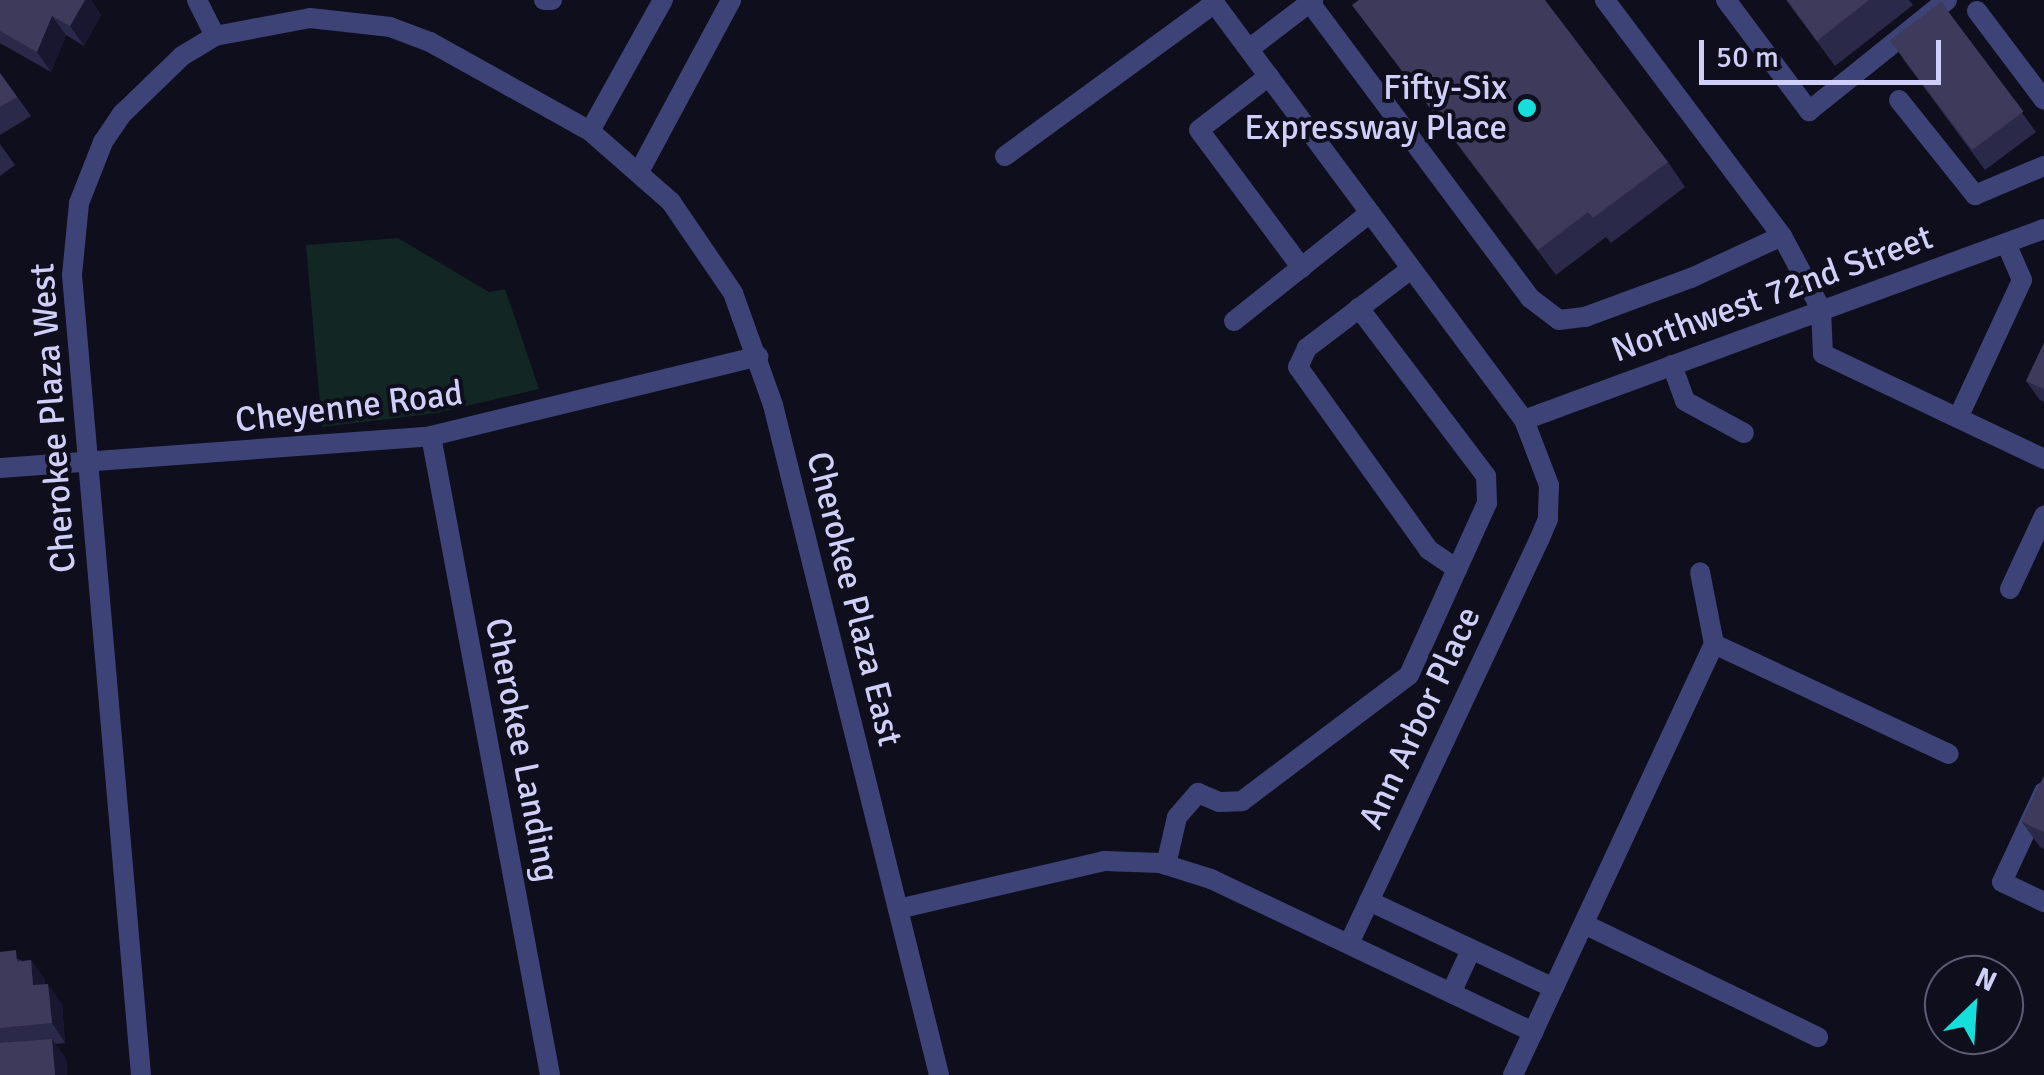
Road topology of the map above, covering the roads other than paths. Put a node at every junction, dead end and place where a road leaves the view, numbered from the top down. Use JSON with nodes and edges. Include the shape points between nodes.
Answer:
{"nodes":[{"id":1,"x":198,"y":0,"type":"edge"},
{"id":2,"x":544,"y":0,"type":"edge"},
{"id":3,"x":552,"y":0,"type":"edge"},
{"id":4,"x":663,"y":0,"type":"edge"},
{"id":5,"x":731,"y":0,"type":"edge"},
{"id":6,"x":1606,"y":0,"type":"edge"},
{"id":7,"x":1726,"y":0,"type":"edge"},
{"id":8,"x":1947,"y":0,"type":"edge"},
{"id":9,"x":1310,"y":1,"type":"edge"},
{"id":10,"x":1213,"y":2,"type":"edge"},
{"id":11,"x":1977,"y":10,"type":"dead end"},
{"id":12,"x":215,"y":36,"type":"junction"},
{"id":13,"x":1249,"y":49,"type":"junction"},
{"id":14,"x":1269,"y":76,"type":"junction"},
{"id":15,"x":1899,"y":100,"type":"dead end"},
{"id":16,"x":2044,"y":100,"type":"edge"},
{"id":17,"x":590,"y":131,"type":"junction"},
{"id":18,"x":1005,"y":156,"type":"dead end"},
{"id":19,"x":2044,"y":166,"type":"edge"},
{"id":20,"x":640,"y":170,"type":"junction"},
{"id":21,"x":1370,"y":213,"type":"junction"},
{"id":22,"x":2044,"y":229,"type":"edge"},
{"id":23,"x":1782,"y":236,"type":"junction"},
{"id":24,"x":2006,"y":243,"type":"junction"},
{"id":25,"x":1302,"y":268,"type":"junction"},
{"id":26,"x":1412,"y":269,"type":"junction"},
{"id":27,"x":1359,"y":308,"type":"junction"},
{"id":28,"x":1820,"y":309,"type":"junction"},
{"id":29,"x":1234,"y":322,"type":"dead end"},
{"id":30,"x":758,"y":356,"type":"junction"},
{"id":31,"x":1672,"y":366,"type":"junction"},
{"id":32,"x":1958,"y":418,"type":"junction"},
{"id":33,"x":1524,"y":420,"type":"junction"},
{"id":34,"x":1744,"y":434,"type":"dead end"},
{"id":35,"x":431,"y":436,"type":"junction"},
{"id":36,"x":2044,"y":459,"type":"edge"},
{"id":37,"x":88,"y":466,"type":"junction"},
{"id":38,"x":0,"y":468,"type":"edge"},
{"id":39,"x":2044,"y":516,"type":"edge"},
{"id":40,"x":1457,"y":569,"type":"junction"},
{"id":41,"x":1700,"y":572,"type":"dead end"},
{"id":42,"x":2010,"y":589,"type":"dead end"},
{"id":43,"x":1714,"y":644,"type":"junction"},
{"id":44,"x":1948,"y":754,"type":"dead end"},
{"id":45,"x":2044,"y":792,"type":"edge"},
{"id":46,"x":1166,"y":865,"type":"junction"},
{"id":47,"x":1369,"y":901,"type":"junction"},
{"id":48,"x":2044,"y":902,"type":"edge"},
{"id":49,"x":898,"y":910,"type":"junction"},
{"id":50,"x":1584,"y":924,"type":"junction"},
{"id":51,"x":1349,"y":944,"type":"junction"},
{"id":52,"x":1471,"y":950,"type":"junction"},
{"id":53,"x":1554,"y":988,"type":"junction"},
{"id":54,"x":1451,"y":994,"type":"junction"},
{"id":55,"x":1533,"y":1032,"type":"junction"},
{"id":56,"x":1818,"y":1036,"type":"dead end"},
{"id":57,"x":141,"y":1075,"type":"edge"},
{"id":58,"x":550,"y":1075,"type":"edge"},
{"id":59,"x":939,"y":1075,"type":"edge"},
{"id":60,"x":1513,"y":1075,"type":"edge"}],
"edges":[{"from":1,"to":12,"type":"street"},
{"from":2,"to":3,"type":"street"},
{"from":4,"to":17,"type":"street"},
{"from":5,"to":20,"type":"street"},
{"from":6,"to":23,"type":"street"},
{"from":7,"to":8,"type":"street","via":[[1809,112]]},
{"from":9,"to":13,"type":"street"},
{"from":9,"to":23,"type":"street","via":[[1530,298],[1559,320],[1585,317],[1690,278]]},
{"from":10,"to":13,"type":"street"},
{"from":10,"to":18,"type":"street"},
{"from":11,"to":16,"type":"street"},
{"from":12,"to":17,"type":"street","name":"Cherokee Plaza West","via":[[310,18],[390,27],[522,88]]},
{"from":12,"to":37,"type":"street","name":"Cherokee Plaza West","via":[[182,56],[122,114],[103,142],[79,204],[72,275]]},
{"from":13,"to":14,"type":"street"},
{"from":14,"to":21,"type":"street"},
{"from":14,"to":25,"type":"street","via":[[1200,130]]},
{"from":15,"to":19,"type":"street","via":[[1975,195]]},
{"from":17,"to":20,"type":"street","name":"Cherokee Plaza West"},
{"from":20,"to":30,"type":"street","name":"Cherokee Plaza East","via":[[704,242],[734,293]]},
{"from":21,"to":25,"type":"street"},
{"from":21,"to":26,"type":"street"},
{"from":22,"to":24,"type":"street","name":"Northwest 72nd Street"},
{"from":23,"to":28,"type":"street"},
{"from":24,"to":28,"type":"street","name":"Northwest 72nd Street"},
{"from":24,"to":32,"type":"street","via":[[2022,280]]},
{"from":25,"to":29,"type":"street"},
{"from":26,"to":27,"type":"street"},
{"from":26,"to":33,"type":"street"},
{"from":27,"to":40,"type":"street","via":[[1486,476],[1488,503]]},
{"from":27,"to":40,"type":"street","via":[[1300,356],[1301,378],[1430,550]]},
{"from":28,"to":31,"type":"street","name":"Northwest 72nd Street"},
{"from":28,"to":32,"type":"street","via":[[1823,354]]},
{"from":30,"to":35,"type":"street","name":"Cheyenne Road"},
{"from":30,"to":49,"type":"street","name":"Cherokee Plaza East"},
{"from":31,"to":33,"type":"street","name":"Northwest 72nd Street"},
{"from":31,"to":34,"type":"street","via":[[1685,402]]},
{"from":32,"to":36,"type":"street"},
{"from":33,"to":47,"type":"street","name":"Ann Arbor Place","via":[[1542,457],[1548,519]]},
{"from":35,"to":37,"type":"street","name":"Cheyenne Road"},
{"from":35,"to":58,"type":"street","name":"Cherokee Landing"},
{"from":37,"to":38,"type":"street","name":"Cheyenne Road"},
{"from":37,"to":57,"type":"street","name":"Cherokee Plaza West"},
{"from":39,"to":42,"type":"street"},
{"from":40,"to":46,"type":"street","via":[[1409,675],[1242,801],[1198,794],[1176,817]]},
{"from":41,"to":43,"type":"street"},
{"from":43,"to":44,"type":"street"},
{"from":43,"to":50,"type":"street"},
{"from":45,"to":48,"type":"street","via":[[2002,882]]},
{"from":46,"to":49,"type":"street","via":[[1104,861]]},
{"from":46,"to":51,"type":"street"},
{"from":47,"to":51,"type":"street","name":"Ann Arbor Place"},
{"from":47,"to":52,"type":"street"},
{"from":49,"to":59,"type":"street","name":"Cherokee Plaza East"},
{"from":50,"to":53,"type":"street"},
{"from":50,"to":56,"type":"street"},
{"from":51,"to":54,"type":"street"},
{"from":52,"to":53,"type":"street"},
{"from":52,"to":54,"type":"street"},
{"from":53,"to":55,"type":"street"},
{"from":54,"to":55,"type":"street"},
{"from":55,"to":60,"type":"street"}]}
